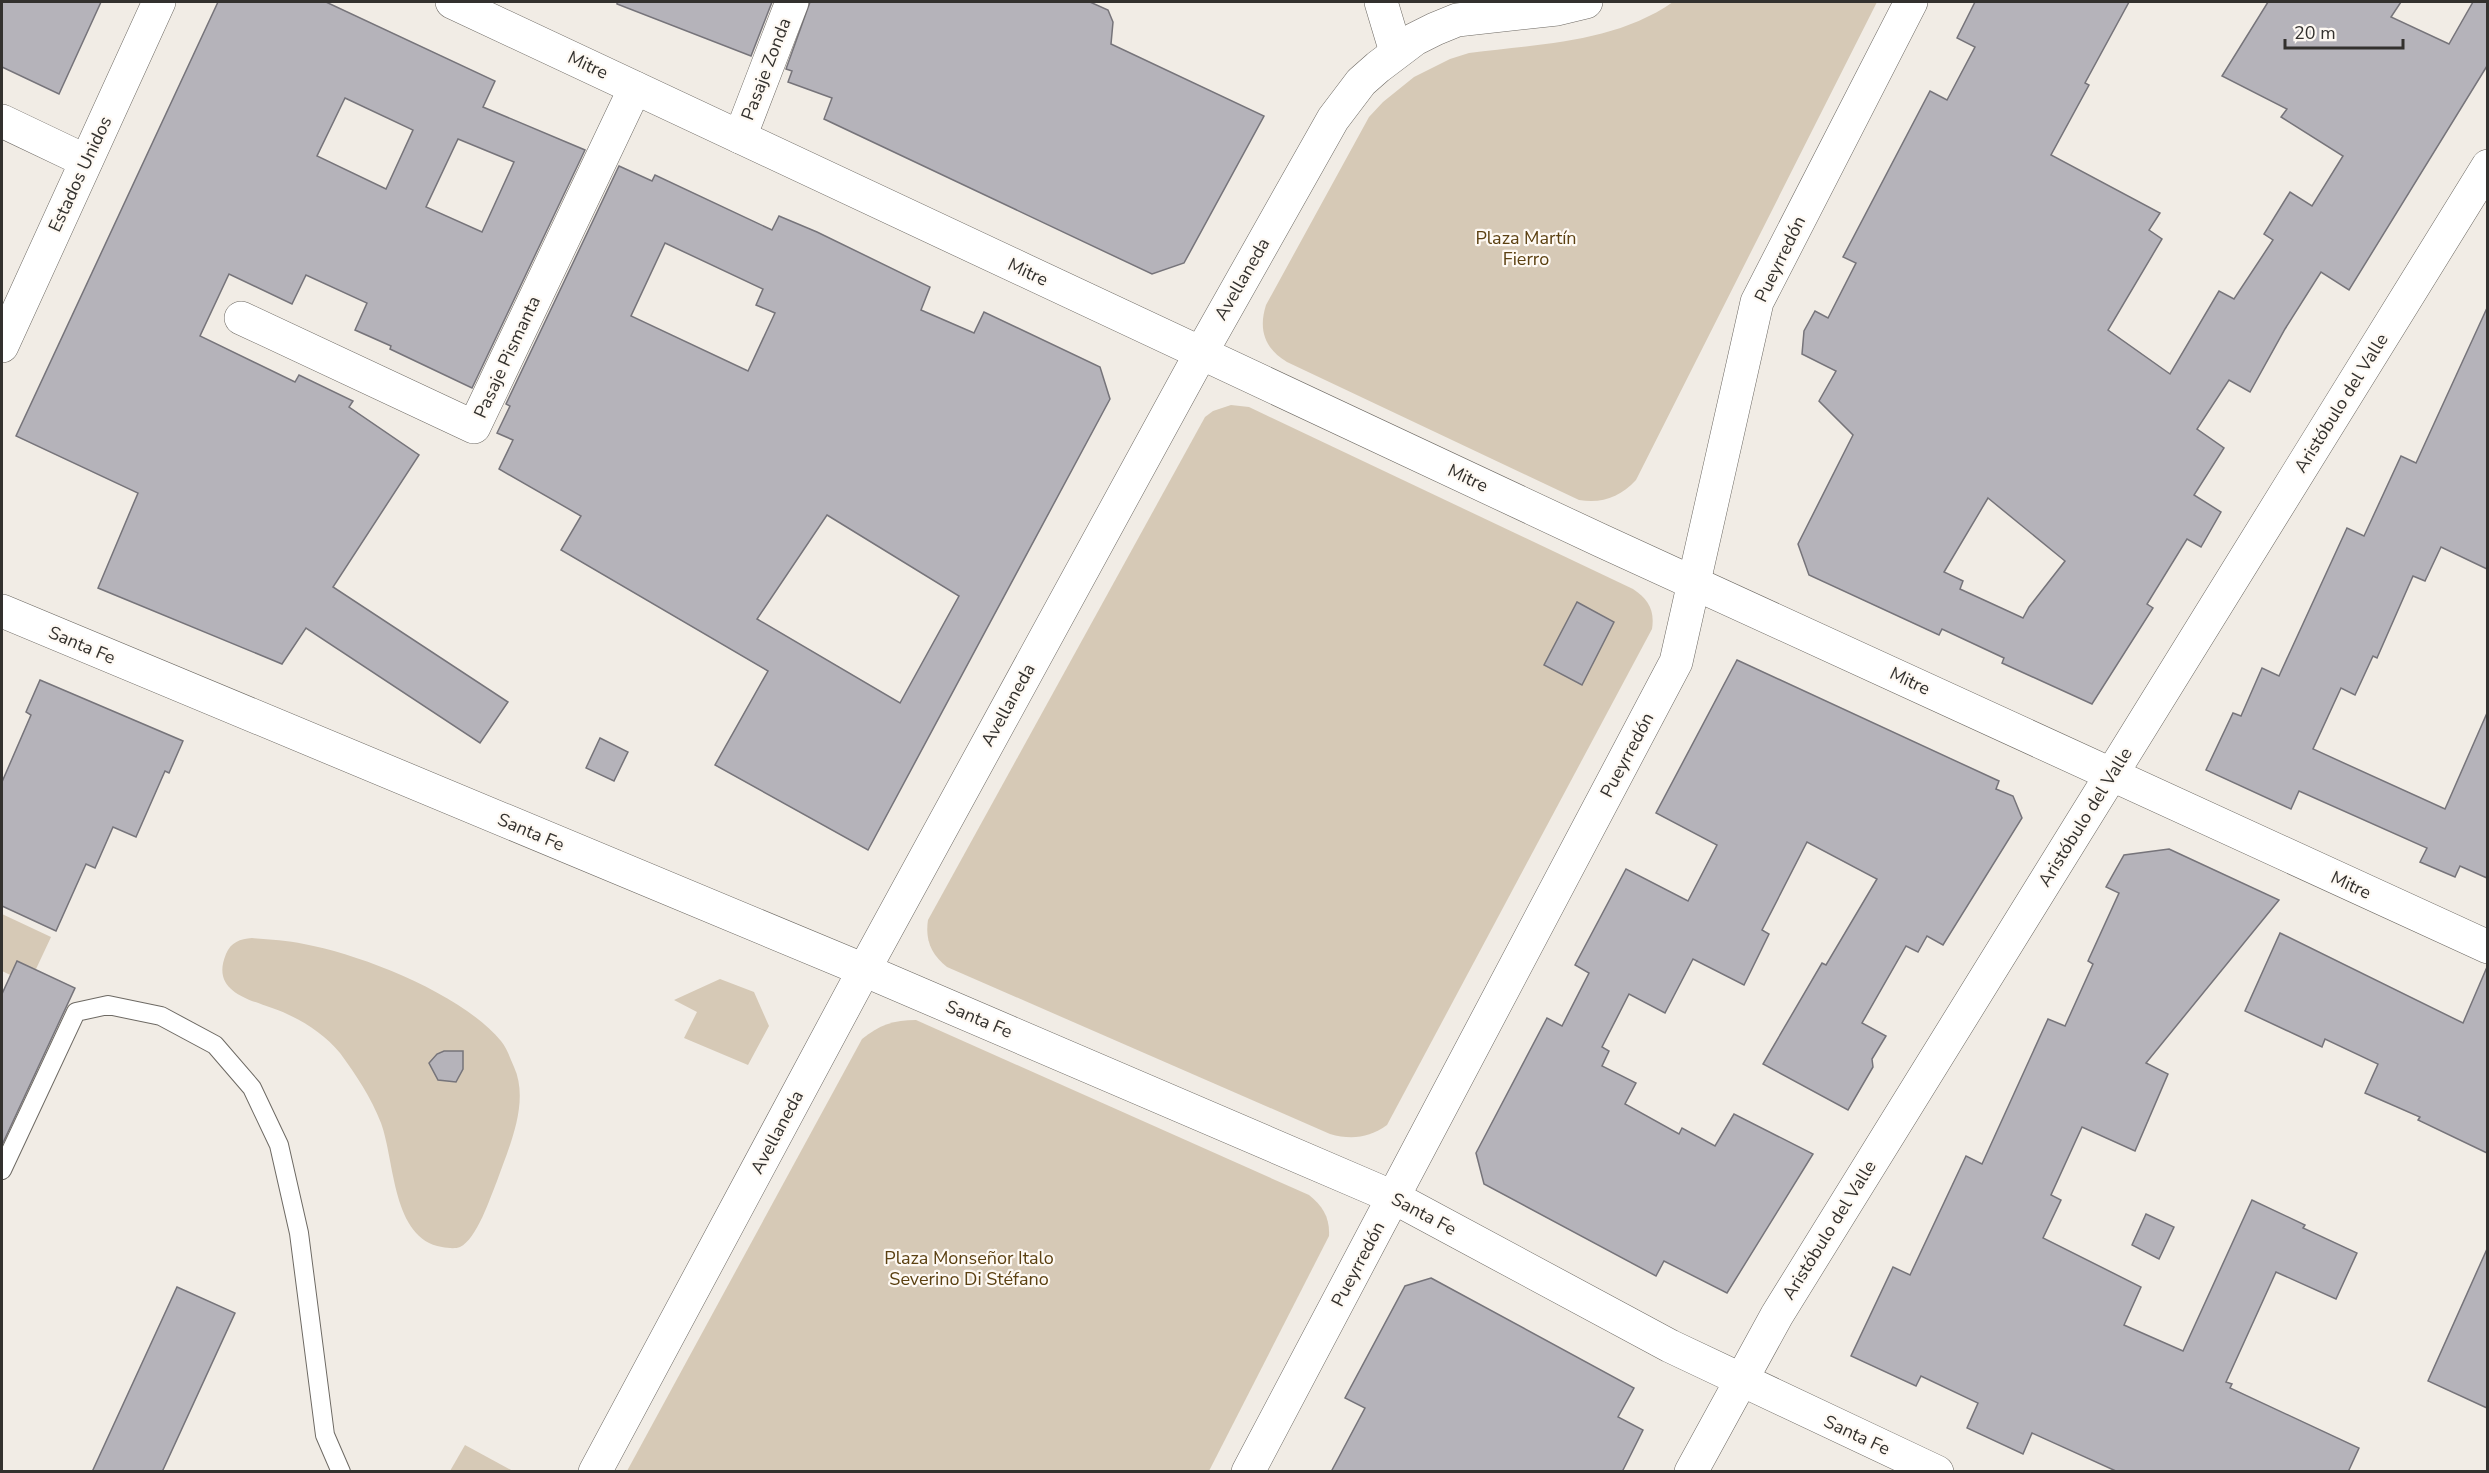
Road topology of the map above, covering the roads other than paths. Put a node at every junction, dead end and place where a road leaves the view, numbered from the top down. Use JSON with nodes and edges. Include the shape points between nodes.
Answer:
{"nodes":[{"id":1,"x":159,"y":2,"type":"edge"},
{"id":2,"x":452,"y":2,"type":"edge"},
{"id":3,"x":792,"y":2,"type":"edge"},
{"id":4,"x":1381,"y":2,"type":"edge"},
{"id":5,"x":1586,"y":2,"type":"edge"},
{"id":6,"x":1911,"y":2,"type":"edge"},
{"id":7,"x":1396,"y":52,"type":"junction"},
{"id":8,"x":635,"y":88,"type":"junction"},
{"id":9,"x":2,"y":121,"type":"edge"},
{"id":10,"x":740,"y":137,"type":"junction"},
{"id":11,"x":86,"y":161,"type":"junction"},
{"id":12,"x":2487,"y":166,"type":"edge"},
{"id":13,"x":241,"y":318,"type":"dead end"},
{"id":14,"x":2,"y":346,"type":"edge"},
{"id":15,"x":1201,"y":353,"type":"junction"},
{"id":16,"x":1694,"y":582,"type":"junction"},
{"id":17,"x":2,"y":611,"type":"edge"},
{"id":18,"x":2111,"y":774,"type":"junction"},
{"id":19,"x":2487,"y":947,"type":"edge"},
{"id":20,"x":864,"y":970,"type":"junction"},
{"id":21,"x":2,"y":1170,"type":"edge"},
{"id":22,"x":1393,"y":1197,"type":"junction"},
{"id":23,"x":1741,"y":1380,"type":"junction"},
{"id":24,"x":341,"y":1472,"type":"edge"},
{"id":25,"x":595,"y":1472,"type":"edge"},
{"id":26,"x":1248,"y":1472,"type":"edge"},
{"id":27,"x":1690,"y":1472,"type":"edge"},
{"id":28,"x":1936,"y":1472,"type":"edge"}],
"edges":[{"from":1,"to":11,"type":"street","name":"Estados Unidos"},
{"from":2,"to":8,"type":"street","name":"Mitre"},
{"from":3,"to":10,"type":"street","name":"Pasaje Zonda"},
{"from":4,"to":7,"type":"street"},
{"from":5,"to":7,"type":"street","name":"Avellaneda","via":[[1457,20]]},
{"from":6,"to":16,"type":"street","name":"Pueyrredón","via":[[1757,303]]},
{"from":7,"to":15,"type":"street","name":"Avellaneda","via":[[1361,82],[1333,119]]},
{"from":8,"to":10,"type":"street","name":"Mitre"},
{"from":8,"to":13,"type":"street","name":"Pasaje Pismanta","via":[[474,427]]},
{"from":9,"to":11,"type":"street"},
{"from":10,"to":15,"type":"street","name":"Mitre"},
{"from":11,"to":14,"type":"street","name":"Estados Unidos"},
{"from":12,"to":18,"type":"street","name":"Aristóbulo del Valle"},
{"from":15,"to":16,"type":"street","name":"Mitre"},
{"from":15,"to":20,"type":"street","name":"Avellaneda"},
{"from":16,"to":18,"type":"street","name":"Mitre"},
{"from":16,"to":22,"type":"street","name":"Pueyrredón","via":[[1676,662]]},
{"from":17,"to":20,"type":"street","name":"Santa Fe"},
{"from":18,"to":19,"type":"street","name":"Mitre"},
{"from":18,"to":23,"type":"street","name":"Aristóbulo del Valle","via":[[1782,1307]]},
{"from":20,"to":22,"type":"street","name":"Santa Fe"},
{"from":20,"to":25,"type":"street","name":"Avellaneda"},
{"from":21,"to":24,"type":"lane","via":[[76,1012],[108,1005],[161,1016],[215,1045],[252,1088],[279,1145],[298,1233],[325,1436]]},
{"from":22,"to":23,"type":"street","name":"Santa Fe","via":[[1660,1341]]},
{"from":22,"to":26,"type":"street","name":"Pueyrredón"},
{"from":23,"to":27,"type":"street","name":"Aristóbulo del Valle"},
{"from":23,"to":28,"type":"street","name":"Santa Fe"}]}
